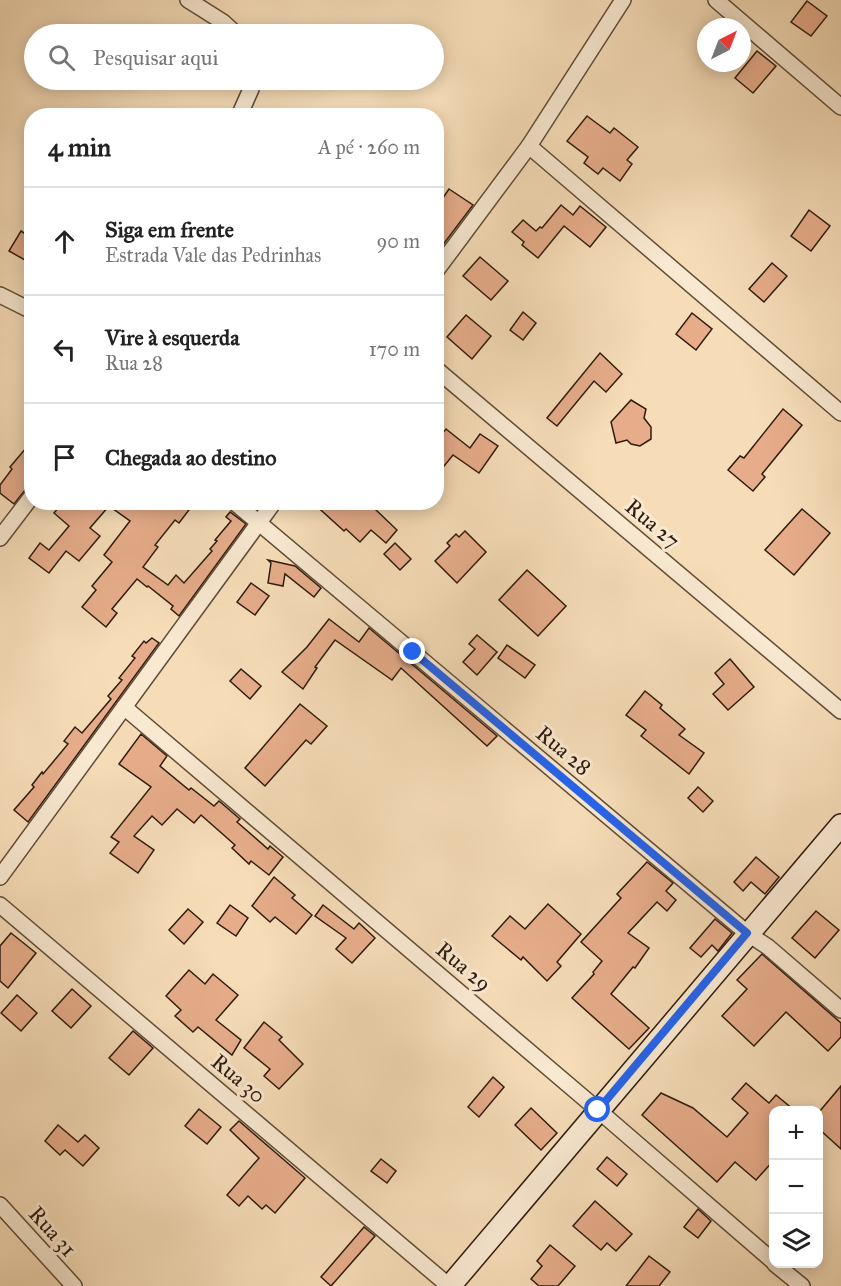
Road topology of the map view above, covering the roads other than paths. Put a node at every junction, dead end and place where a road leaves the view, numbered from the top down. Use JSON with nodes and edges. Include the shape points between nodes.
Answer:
{"nodes":[{"id":1,"x":188,"y":0,"type":"edge"},
{"id":2,"x":623,"y":0,"type":"edge"},
{"id":3,"x":716,"y":0,"type":"edge"},
{"id":4,"x":225,"y":24,"type":"edge"},
{"id":5,"x":250,"y":90,"type":"edge"},
{"id":6,"x":841,"y":107,"type":"edge"},
{"id":7,"x":242,"y":108,"type":"edge"},
{"id":8,"x":529,"y":146,"type":"junction"},
{"id":9,"x":444,"y":260,"type":"edge"},
{"id":10,"x":0,"y":295,"type":"edge"},
{"id":11,"x":24,"y":308,"type":"edge"},
{"id":12,"x":444,"y":376,"type":"edge"},
{"id":13,"x":841,"y":413,"type":"edge"},
{"id":14,"x":24,"y":506,"type":"edge"},
{"id":15,"x":244,"y":510,"type":"edge"},
{"id":16,"x":269,"y":510,"type":"edge"},
{"id":17,"x":260,"y":523,"type":"junction"},
{"id":18,"x":0,"y":538,"type":"edge"},
{"id":19,"x":124,"y":706,"type":"junction"},
{"id":20,"x":841,"y":711,"type":"edge"},
{"id":21,"x":841,"y":825,"type":"edge"},
{"id":22,"x":0,"y":877,"type":"edge"},
{"id":23,"x":0,"y":905,"type":"edge"},
{"id":24,"x":747,"y":933,"type":"junction"},
{"id":25,"x":841,"y":1010,"type":"edge"},
{"id":26,"x":598,"y":1110,"type":"junction"},
{"id":27,"x":0,"y":1205,"type":"edge"},
{"id":28,"x":769,"y":1258,"type":"edge"},
{"id":29,"x":781,"y":1268,"type":"edge"},
{"id":30,"x":74,"y":1286,"type":"edge"},
{"id":31,"x":450,"y":1286,"type":"edge"},
{"id":32,"x":802,"y":1286,"type":"edge"}],
"edges":[{"from":1,"to":4,"type":"street"},
{"from":2,"to":8,"type":"street"},
{"from":3,"to":6,"type":"street"},
{"from":5,"to":7,"type":"street"},
{"from":8,"to":9,"type":"street"},
{"from":8,"to":13,"type":"street"},
{"from":10,"to":11,"type":"street"},
{"from":12,"to":20,"type":"street","name":"Rua 27"},
{"from":14,"to":18,"type":"street"},
{"from":15,"to":17,"type":"street","name":"Rua 28"},
{"from":16,"to":17,"type":"street"},
{"from":17,"to":19,"type":"street"},
{"from":17,"to":24,"type":"street","name":"Rua 28"},
{"from":19,"to":22,"type":"street"},
{"from":19,"to":26,"type":"street","name":"Rua 29"},
{"from":21,"to":24,"type":"main road"},
{"from":23,"to":31,"type":"street","name":"Rua 30"},
{"from":24,"to":25,"type":"street","name":"Rua 28"},
{"from":24,"to":26,"type":"main road"},
{"from":26,"to":28,"type":"street","name":"Rua 29"},
{"from":26,"to":31,"type":"main road"},
{"from":27,"to":30,"type":"street","name":"Rua 31"},
{"from":29,"to":32,"type":"street","name":"Rua 29"}]}
